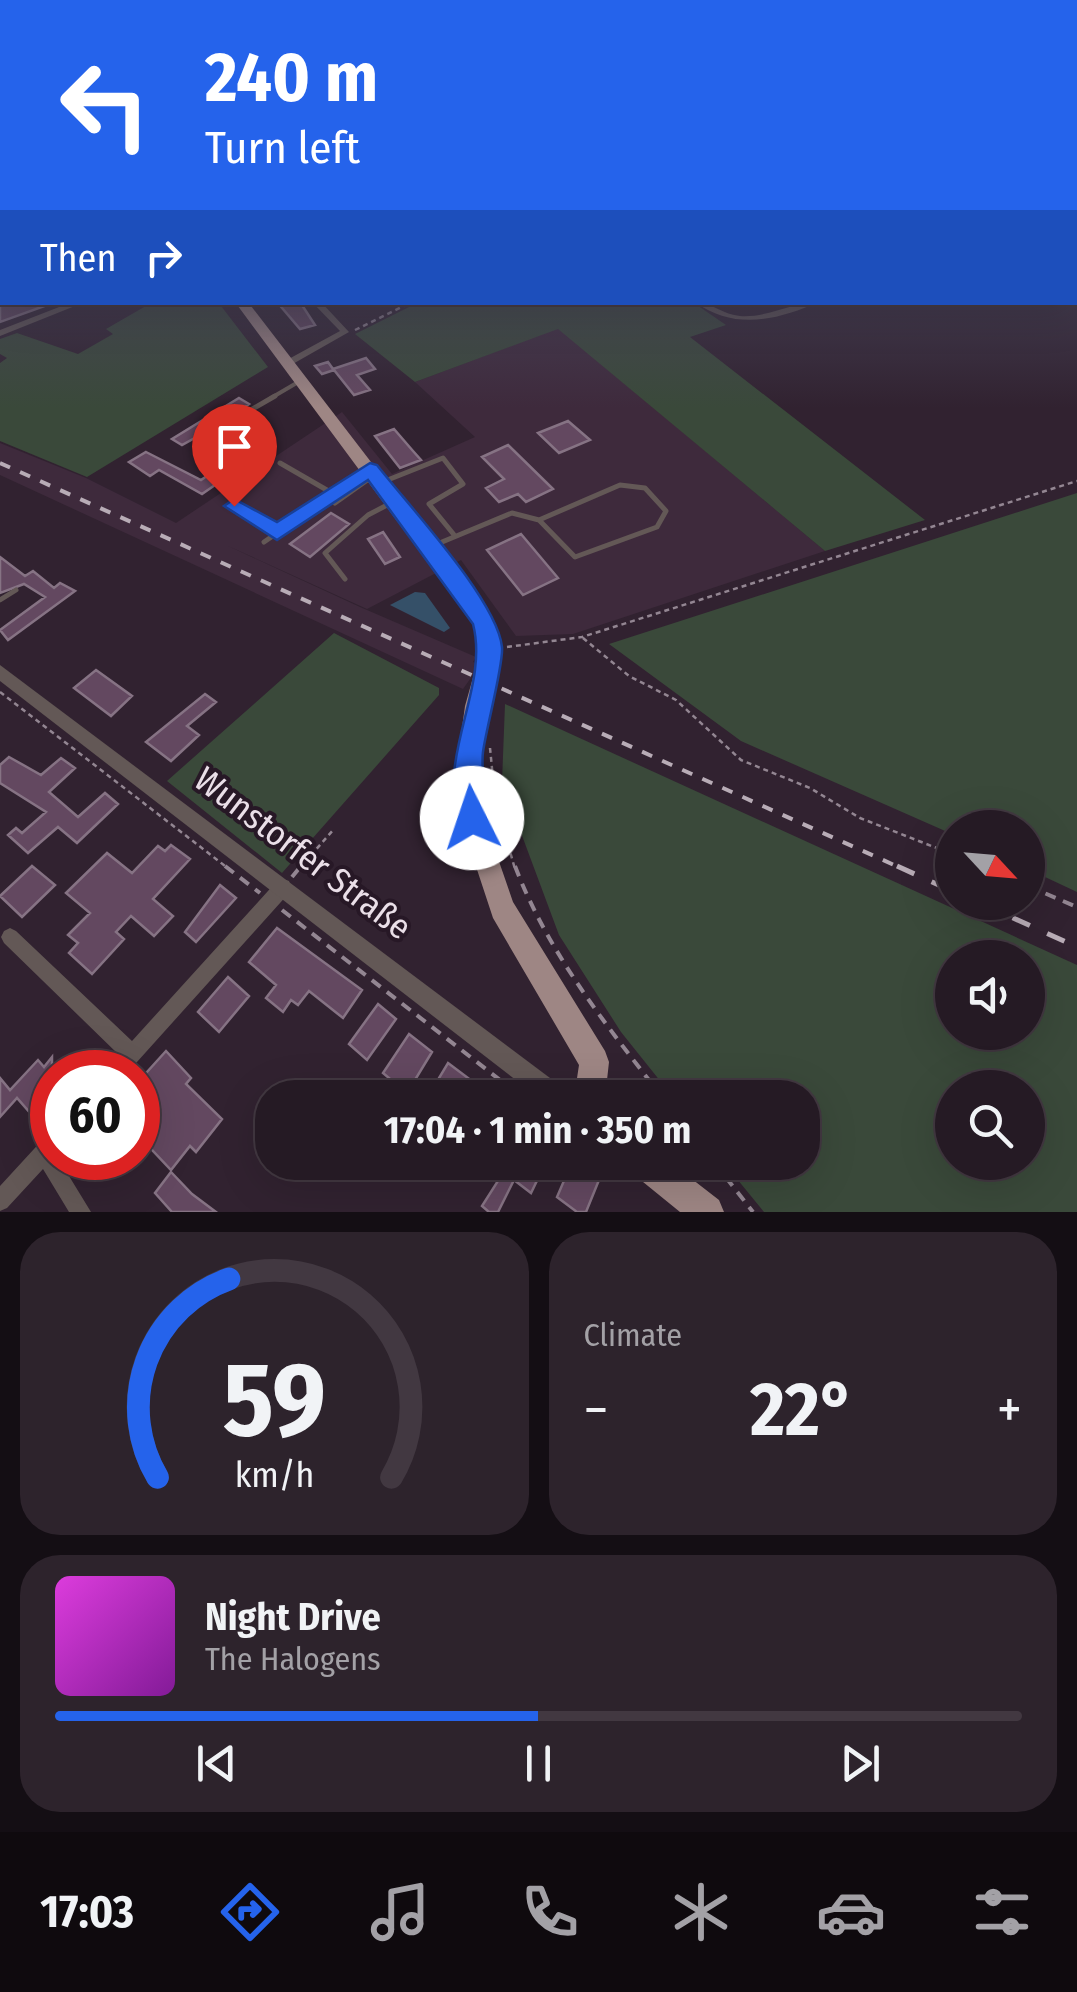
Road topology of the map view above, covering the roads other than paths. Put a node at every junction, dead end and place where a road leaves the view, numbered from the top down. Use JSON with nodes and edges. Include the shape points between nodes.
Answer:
{"nodes":[{"id":1,"x":73,"y":305,"type":"edge"},
{"id":2,"x":243,"y":305,"type":"edge"},
{"id":3,"x":319,"y":305,"type":"edge"},
{"id":4,"x":703,"y":305,"type":"edge"},
{"id":5,"x":803,"y":305,"type":"edge"},
{"id":6,"x":0,"y":333,"type":"edge"},
{"id":7,"x":288,"y":363,"type":"junction"},
{"id":8,"x":301,"y":381,"type":"junction"},
{"id":9,"x":218,"y":429,"type":"dead end"},
{"id":10,"x":280,"y":463,"type":"dead end"},
{"id":11,"x":375,"y":476,"type":"junction"},
{"id":12,"x":332,"y":493,"type":"junction"},
{"id":13,"x":394,"y":502,"type":"junction"},
{"id":14,"x":334,"y":503,"type":"dead end"},
{"id":15,"x":234,"y":506,"type":"dead end"},
{"id":16,"x":540,"y":520,"type":"junction"},
{"id":17,"x":277,"y":532,"type":"junction"},
{"id":18,"x":455,"y":536,"type":"junction"},
{"id":19,"x":264,"y":542,"type":"dead end"},
{"id":20,"x":430,"y":547,"type":"junction"},
{"id":21,"x":346,"y":579,"type":"dead end"},
{"id":22,"x":16,"y":590,"type":"dead end"},
{"id":23,"x":0,"y":600,"type":"edge"},
{"id":24,"x":0,"y":672,"type":"edge"},
{"id":25,"x":277,"y":894,"type":"junction"},
{"id":26,"x":10,"y":938,"type":"dead end"},
{"id":27,"x":128,"y":1050,"type":"edge"},
{"id":28,"x":136,"y":1050,"type":"edge"},
{"id":29,"x":533,"y":1080,"type":"edge"},
{"id":30,"x":592,"y":1080,"type":"edge"},
{"id":31,"x":30,"y":1168,"type":"edge"},
{"id":32,"x":64,"y":1180,"type":"edge"},
{"id":33,"x":666,"y":1180,"type":"edge"},
{"id":34,"x":0,"y":1201,"type":"edge"},
{"id":35,"x":81,"y":1212,"type":"edge"},
{"id":36,"x":708,"y":1212,"type":"edge"}],
"edges":[{"from":1,"to":6,"type":"street"},
{"from":2,"to":7,"type":"main road"},
{"from":3,"to":7,"type":"street","via":[[345,332]]},
{"from":4,"to":5,"type":"street","via":[[737,321]]},
{"from":7,"to":8,"type":"main road"},
{"from":8,"to":9,"type":"lane"},
{"from":8,"to":11,"type":"main road"},
{"from":10,"to":12,"type":"lane"},
{"from":11,"to":12,"type":"lane"},
{"from":11,"to":13,"type":"main road"},
{"from":11,"to":14,"type":"lane"},
{"from":11,"to":18,"type":"lane","via":[[443,458],[463,484],[429,504]]},
{"from":12,"to":17,"type":"lane"},
{"from":13,"to":20,"type":"main road"},
{"from":13,"to":21,"type":"lane","via":[[324,553]]},
{"from":15,"to":17,"type":"lane"},
{"from":16,"to":16,"type":"lane","via":[[575,556],[657,527],[666,511],[645,488],[620,486]]},
{"from":16,"to":18,"type":"lane","via":[[512,513]]},
{"from":17,"to":19,"type":"lane"},
{"from":18,"to":20,"type":"lane"},
{"from":20,"to":30,"type":"main road","via":[[474,604],[491,649],[466,779],[472,818],[502,909],[594,1062]]},
{"from":22,"to":23,"type":"lane"},
{"from":24,"to":25,"type":"street","name":"Wunstorfer Straße"},
{"from":25,"to":28,"type":"street"},
{"from":25,"to":29,"type":"street","name":"Wunstorfer Straße"},
{"from":26,"to":27,"type":"street"},
{"from":31,"to":34,"type":"street"},
{"from":32,"to":35,"type":"street"},
{"from":33,"to":36,"type":"main road"}]}
